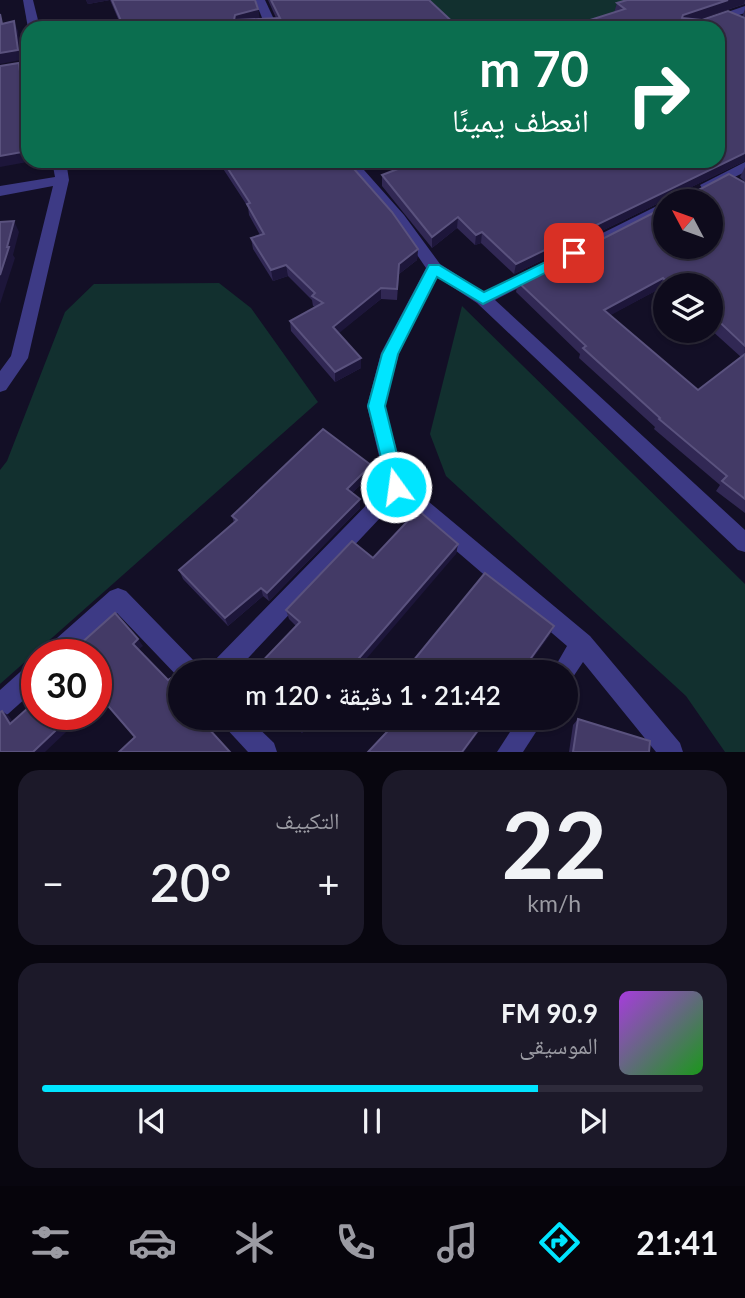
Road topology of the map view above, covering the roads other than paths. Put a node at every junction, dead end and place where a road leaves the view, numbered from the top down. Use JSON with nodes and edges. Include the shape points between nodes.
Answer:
{"nodes":[{"id":1,"x":28,"y":0,"type":"edge"},
{"id":2,"x":260,"y":0,"type":"edge"},
{"id":3,"x":745,"y":9,"type":"edge"},
{"id":4,"x":726,"y":16,"type":"junction"},
{"id":5,"x":32,"y":21,"type":"edge"},
{"id":6,"x":269,"y":21,"type":"edge"},
{"id":7,"x":710,"y":21,"type":"edge"},
{"id":8,"x":745,"y":25,"type":"edge"},
{"id":9,"x":21,"y":66,"type":"edge"},
{"id":10,"x":0,"y":70,"type":"edge"},
{"id":11,"x":745,"y":166,"type":"edge"},
{"id":12,"x":60,"y":168,"type":"edge"},
{"id":13,"x":354,"y":168,"type":"edge"},
{"id":14,"x":62,"y":180,"type":"junction"},
{"id":15,"x":705,"y":189,"type":"edge"},
{"id":16,"x":0,"y":191,"type":"edge"},
{"id":17,"x":653,"y":213,"type":"edge"},
{"id":18,"x":434,"y":268,"type":"junction"},
{"id":19,"x":483,"y":299,"type":"junction"},
{"id":20,"x":0,"y":385,"type":"edge"},
{"id":21,"x":396,"y":487,"type":"junction"},
{"id":22,"x":745,"y":543,"type":"edge"},
{"id":23,"x":73,"y":639,"type":"edge"},
{"id":24,"x":582,"y":644,"type":"junction"},
{"id":25,"x":177,"y":660,"type":"edge"},
{"id":26,"x":230,"y":660,"type":"edge"},
{"id":27,"x":571,"y":660,"type":"edge"},
{"id":28,"x":21,"y":687,"type":"edge"},
{"id":29,"x":0,"y":706,"type":"edge"},
{"id":30,"x":244,"y":730,"type":"edge"},
{"id":31,"x":525,"y":730,"type":"edge"},
{"id":32,"x":265,"y":752,"type":"edge"},
{"id":33,"x":509,"y":752,"type":"edge"},
{"id":34,"x":671,"y":752,"type":"edge"}],
"edges":[{"from":1,"to":5,"type":"street"},
{"from":2,"to":6,"type":"street"},
{"from":3,"to":4,"type":"street"},
{"from":4,"to":7,"type":"street"},
{"from":4,"to":8,"type":"street"},
{"from":9,"to":10,"type":"street"},
{"from":11,"to":15,"type":"street","via":[[730,180]]},
{"from":12,"to":14,"type":"street"},
{"from":13,"to":18,"type":"street","via":[[399,218]]},
{"from":14,"to":16,"type":"street"},
{"from":14,"to":20,"type":"street","via":[[19,358]]},
{"from":17,"to":19,"type":"street"},
{"from":18,"to":19,"type":"street"},
{"from":18,"to":21,"type":"street","via":[[390,354],[376,406]]},
{"from":19,"to":22,"type":"street"},
{"from":21,"to":24,"type":"street"},
{"from":21,"to":26,"type":"street"},
{"from":23,"to":25,"type":"street","via":[[118,598]]},
{"from":24,"to":27,"type":"street"},
{"from":24,"to":34,"type":"street"},
{"from":28,"to":29,"type":"street"},
{"from":30,"to":32,"type":"street"},
{"from":31,"to":33,"type":"street"}]}
